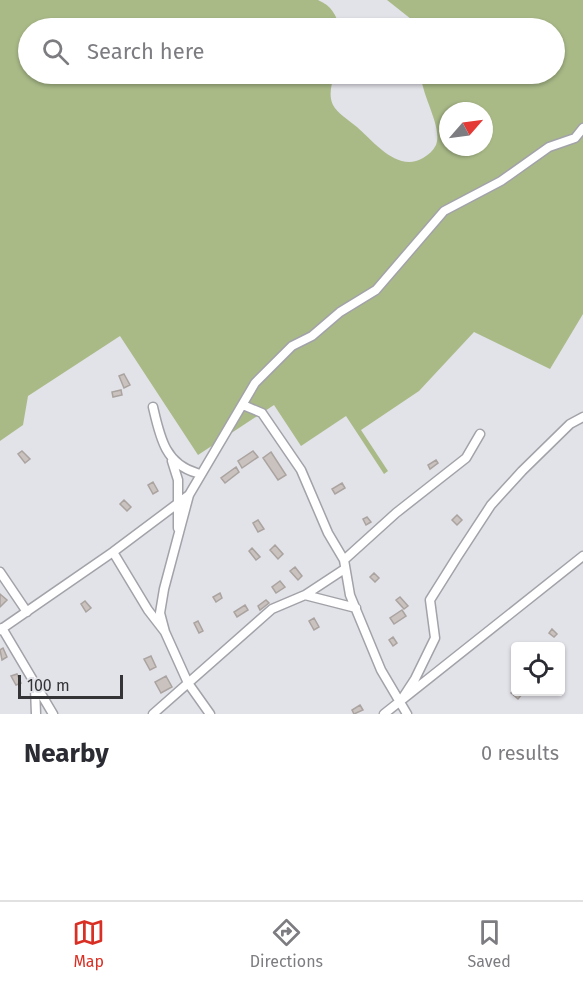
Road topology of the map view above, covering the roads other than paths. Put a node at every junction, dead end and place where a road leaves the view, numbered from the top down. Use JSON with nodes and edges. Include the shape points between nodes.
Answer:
{"nodes":[{"id":1,"x":583,"y":128,"type":"edge"},
{"id":2,"x":243,"y":405,"type":"junction"},
{"id":3,"x":153,"y":407,"type":"dead end"},
{"id":4,"x":583,"y":417,"type":"edge"},
{"id":5,"x":480,"y":434,"type":"dead end"},
{"id":6,"x":171,"y":457,"type":"junction"},
{"id":7,"x":197,"y":473,"type":"dead end"},
{"id":8,"x":189,"y":495,"type":"junction"},
{"id":9,"x":178,"y":503,"type":"junction"},
{"id":10,"x":179,"y":533,"type":"junction"},
{"id":11,"x":113,"y":552,"type":"junction"},
{"id":12,"x":583,"y":556,"type":"edge"},
{"id":13,"x":344,"y":565,"type":"junction"},
{"id":14,"x":0,"y":572,"type":"edge"},
{"id":15,"x":305,"y":595,"type":"junction"},
{"id":16,"x":356,"y":608,"type":"junction"},
{"id":17,"x":27,"y":612,"type":"junction"},
{"id":18,"x":1,"y":629,"type":"edge"},
{"id":19,"x":165,"y":632,"type":"junction"},
{"id":20,"x":188,"y":683,"type":"junction"},
{"id":21,"x":35,"y":684,"type":"junction"},
{"id":22,"x":400,"y":702,"type":"junction"},
{"id":23,"x":36,"y":714,"type":"edge"},
{"id":24,"x":53,"y":714,"type":"edge"},
{"id":25,"x":153,"y":714,"type":"edge"},
{"id":26,"x":210,"y":714,"type":"edge"},
{"id":27,"x":384,"y":714,"type":"edge"},
{"id":28,"x":406,"y":714,"type":"edge"}],
"edges":[{"from":1,"to":2,"type":"street","via":[[574,138],[549,147],[501,181],[444,211],[376,290],[292,346],[255,383]]},
{"from":2,"to":8,"type":"street"},
{"from":2,"to":13,"type":"street","via":[[262,413],[301,470]]},
{"from":3,"to":6,"type":"street"},
{"from":4,"to":22,"type":"street","via":[[570,424],[491,505],[457,557],[430,600],[435,638]]},
{"from":5,"to":13,"type":"street","via":[[466,458],[396,513]]},
{"from":6,"to":7,"type":"street","via":[[183,470]]},
{"from":6,"to":9,"type":"street","via":[[178,480]]},
{"from":8,"to":9,"type":"street"},
{"from":8,"to":10,"type":"street"},
{"from":9,"to":10,"type":"street"},
{"from":9,"to":11,"type":"street"},
{"from":10,"to":19,"type":"street","via":[[160,614]]},
{"from":11,"to":17,"type":"street"},
{"from":11,"to":19,"type":"street"},
{"from":12,"to":22,"type":"street"},
{"from":13,"to":15,"type":"street"},
{"from":13,"to":16,"type":"street"},
{"from":14,"to":17,"type":"street"},
{"from":15,"to":16,"type":"street"},
{"from":15,"to":20,"type":"street","via":[[272,609]]},
{"from":16,"to":22,"type":"street","via":[[381,670]]},
{"from":17,"to":18,"type":"street"},
{"from":18,"to":21,"type":"street"},
{"from":19,"to":20,"type":"street"},
{"from":20,"to":25,"type":"street"},
{"from":20,"to":26,"type":"street"},
{"from":21,"to":23,"type":"street"},
{"from":21,"to":24,"type":"street"},
{"from":22,"to":27,"type":"street"},
{"from":22,"to":28,"type":"street"}]}
